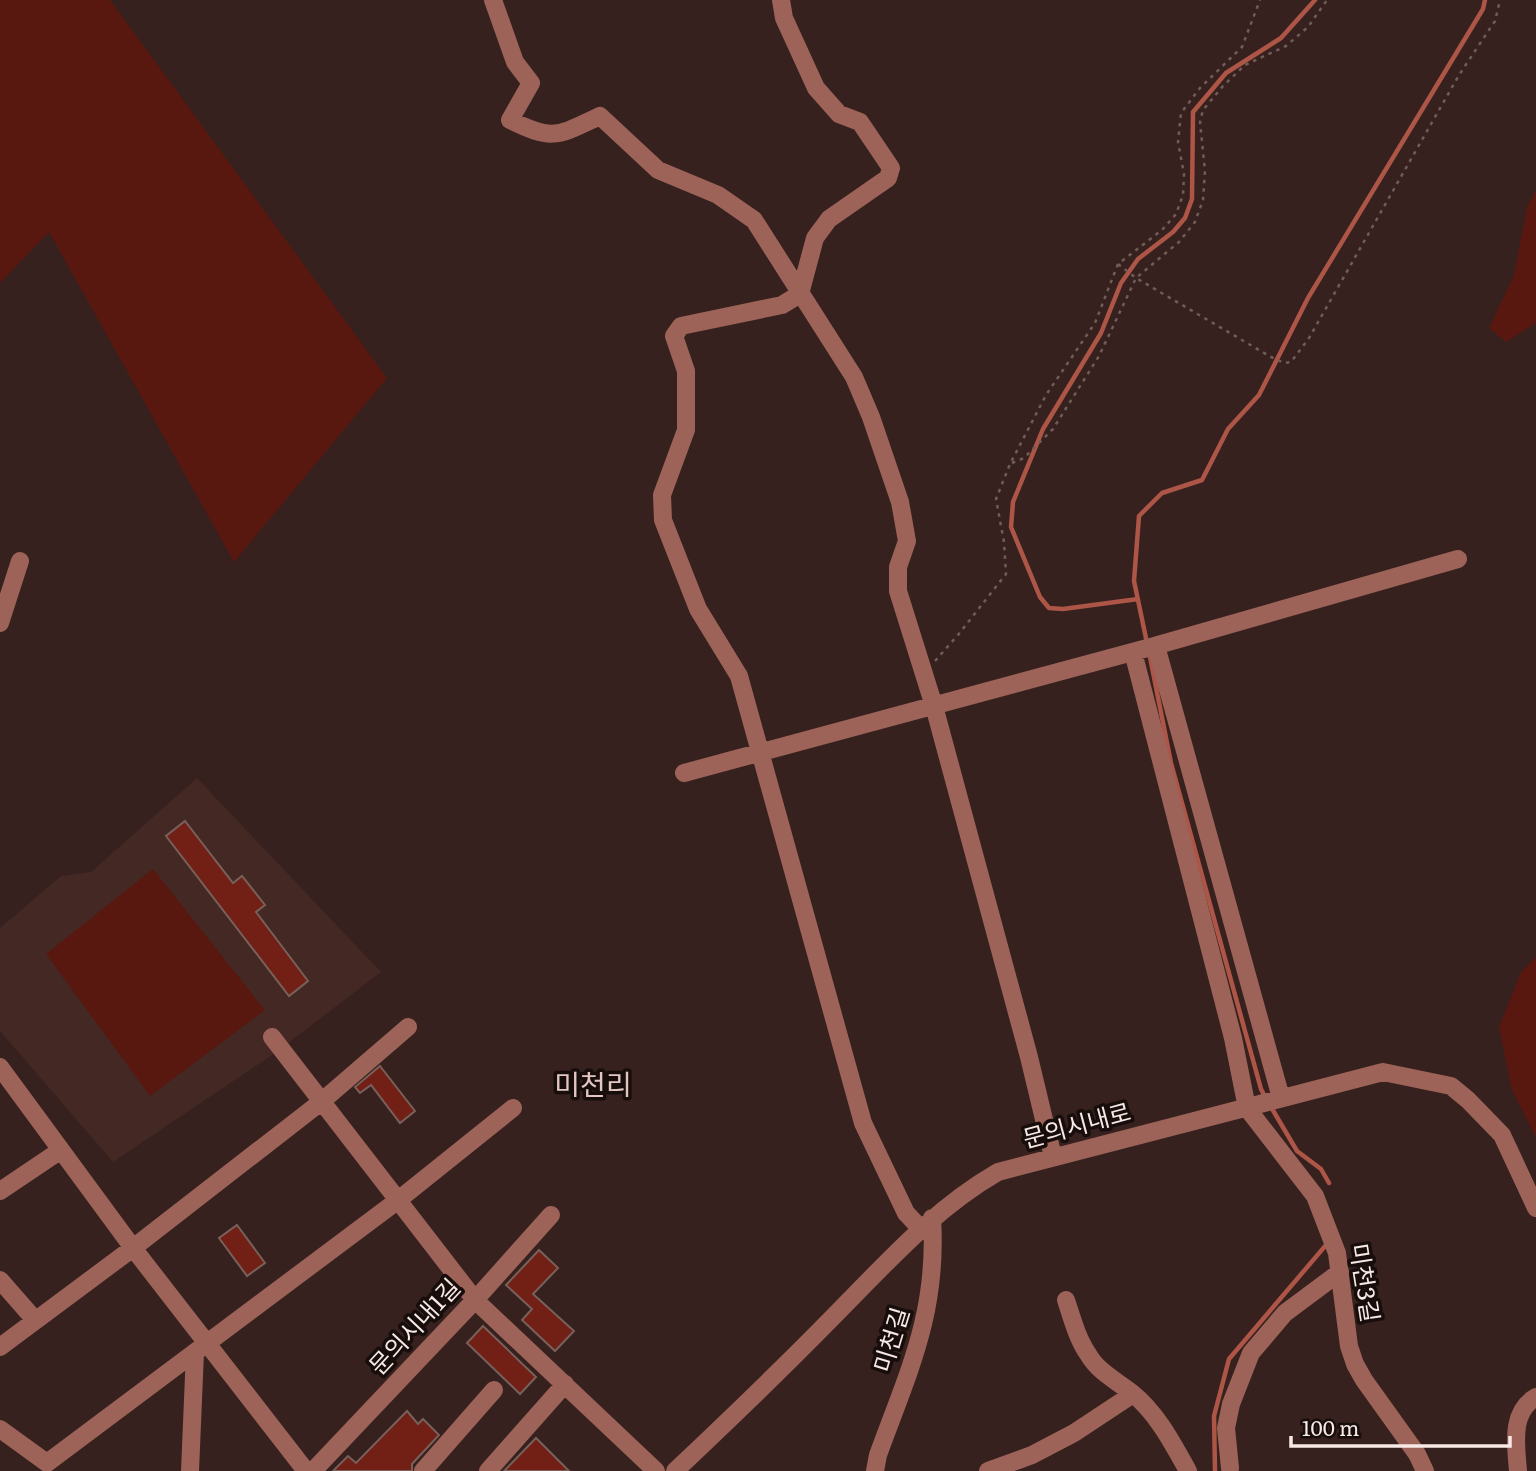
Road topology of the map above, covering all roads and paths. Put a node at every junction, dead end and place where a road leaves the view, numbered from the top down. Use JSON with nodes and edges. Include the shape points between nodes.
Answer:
{"nodes":[{"id":1,"x":493,"y":0,"type":"edge"},
{"id":2,"x":781,"y":0,"type":"edge"},
{"id":3,"x":1260,"y":0,"type":"edge"},
{"id":4,"x":1327,"y":0,"type":"edge"},
{"id":5,"x":1500,"y":0,"type":"edge"},
{"id":6,"x":1118,"y":264,"type":"junction"},
{"id":7,"x":1134,"y":277,"type":"junction"},
{"id":8,"x":800,"y":294,"type":"junction"},
{"id":9,"x":1010,"y":464,"type":"junction"},
{"id":10,"x":1458,"y":559,"type":"dead end"},
{"id":11,"x":20,"y":561,"type":"dead end"},
{"id":12,"x":0,"y":624,"type":"edge"},
{"id":13,"x":1144,"y":649,"type":"junction"},
{"id":14,"x":924,"y":673,"type":"junction"},
{"id":15,"x":934,"y":706,"type":"junction"},
{"id":16,"x":760,"y":752,"type":"junction"},
{"id":17,"x":684,"y":773,"type":"dead end"},
{"id":18,"x":408,"y":1027,"type":"dead end"},
{"id":19,"x":272,"y":1037,"type":"dead end"},
{"id":20,"x":0,"y":1067,"type":"edge"},
{"id":21,"x":321,"y":1102,"type":"junction"},
{"id":22,"x":1265,"y":1102,"type":"junction"},
{"id":23,"x":513,"y":1108,"type":"dead end"},
{"id":24,"x":61,"y":1150,"type":"junction"},
{"id":25,"x":1053,"y":1157,"type":"junction"},
{"id":26,"x":0,"y":1191,"type":"edge"},
{"id":27,"x":397,"y":1201,"type":"junction"},
{"id":28,"x":1536,"y":1208,"type":"edge"},
{"id":29,"x":551,"y":1214,"type":"dead end"},
{"id":30,"x":926,"y":1223,"type":"junction"},
{"id":31,"x":133,"y":1248,"type":"junction"},
{"id":32,"x":1340,"y":1272,"type":"junction"},
{"id":33,"x":0,"y":1280,"type":"edge"},
{"id":34,"x":475,"y":1300,"type":"junction"},
{"id":35,"x":1066,"y":1300,"type":"dead end"},
{"id":36,"x":35,"y":1320,"type":"junction"},
{"id":37,"x":0,"y":1348,"type":"edge"},
{"id":38,"x":201,"y":1348,"type":"junction"},
{"id":39,"x":565,"y":1384,"type":"junction"},
{"id":40,"x":494,"y":1390,"type":"dead end"},
{"id":41,"x":1133,"y":1394,"type":"junction"},
{"id":42,"x":1536,"y":1397,"type":"edge"},
{"id":43,"x":0,"y":1429,"type":"edge"},
{"id":44,"x":1227,"y":1469,"type":"edge"},
{"id":45,"x":190,"y":1471,"type":"edge"},
{"id":46,"x":306,"y":1471,"type":"edge"},
{"id":47,"x":313,"y":1471,"type":"edge"},
{"id":48,"x":423,"y":1471,"type":"edge"},
{"id":49,"x":488,"y":1471,"type":"edge"},
{"id":50,"x":656,"y":1471,"type":"edge"},
{"id":51,"x":675,"y":1471,"type":"edge"},
{"id":52,"x":875,"y":1471,"type":"edge"},
{"id":53,"x":988,"y":1471,"type":"edge"},
{"id":54,"x":1188,"y":1471,"type":"edge"},
{"id":55,"x":1425,"y":1471,"type":"edge"},
{"id":56,"x":1518,"y":1471,"type":"edge"}],
"edges":[{"from":1,"to":8,"type":"street","via":[[515,62],[531,83],[510,120],[534,132],[559,135],[600,116],[658,170],[718,195],[754,220]]},
{"from":2,"to":8,"type":"street","via":[[784,18],[817,88],[838,114],[860,122],[891,168],[888,178],[829,219],[815,238]]},
{"from":3,"to":6,"type":"path","via":[[1242,47],[1181,113],[1178,142],[1183,195],[1176,214]]},
{"from":4,"to":7,"type":"path","via":[[1308,27],[1286,46],[1245,65],[1203,110],[1203,200],[1195,222],[1180,242]]},
{"from":5,"to":7,"type":"path","via":[[1495,21],[1291,362],[1271,357]]},
{"from":6,"to":7,"type":"path"},
{"from":6,"to":9,"type":"path","via":[[1095,323],[1046,395]]},
{"from":7,"to":9,"type":"path","via":[[1099,356],[1053,429],[1024,458]]},
{"from":8,"to":14,"type":"street","via":[[854,377],[900,502],[906,541],[898,568],[898,591]]},
{"from":8,"to":16,"type":"street","via":[[782,305],[681,326],[674,336],[686,371],[686,430],[662,495],[663,520],[698,609],[739,677]]},
{"from":9,"to":14,"type":"path","via":[[996,499],[1006,574]]},
{"from":10,"to":13,"type":"street"},
{"from":11,"to":12,"type":"street"},
{"from":13,"to":15,"type":"street"},
{"from":13,"to":22,"type":"street"},
{"from":13,"to":22,"type":"street","via":[[1233,1038]]},
{"from":14,"to":15,"type":"street"},
{"from":15,"to":16,"type":"street"},
{"from":15,"to":25,"type":"street"},
{"from":16,"to":17,"type":"street"},
{"from":16,"to":30,"type":"street","via":[[863,1124],[906,1213]]},
{"from":18,"to":21,"type":"street"},
{"from":19,"to":21,"type":"street"},
{"from":20,"to":24,"type":"street"},
{"from":21,"to":27,"type":"street"},
{"from":21,"to":31,"type":"street"},
{"from":22,"to":25,"type":"street","name":"문의시내로"},
{"from":22,"to":28,"type":"street","name":"문의시내로","via":[[1383,1072],[1451,1086],[1502,1135]]},
{"from":22,"to":32,"type":"street","name":"미천3길","via":[[1327,1221]]},
{"from":23,"to":27,"type":"street"},
{"from":24,"to":26,"type":"street"},
{"from":24,"to":31,"type":"street"},
{"from":25,"to":30,"type":"street","name":"문의시내로","via":[[998,1172]]},
{"from":27,"to":34,"type":"street"},
{"from":27,"to":38,"type":"street"},
{"from":29,"to":34,"type":"street","name":"문의시내1길"},
{"from":30,"to":51,"type":"street","name":"문의시내로"},
{"from":30,"to":52,"type":"street","name":"미천길","via":[[932,1276],[927,1312]]},
{"from":31,"to":36,"type":"street"},
{"from":31,"to":38,"type":"street"},
{"from":32,"to":44,"type":"street","via":[[1285,1313],[1251,1353],[1226,1428]]},
{"from":32,"to":55,"type":"street","name":"미천3길","via":[[1355,1364]]},
{"from":33,"to":36,"type":"street"},
{"from":34,"to":39,"type":"street"},
{"from":34,"to":47,"type":"street","name":"문의시내1길"},
{"from":35,"to":41,"type":"street","via":[[1088,1356]]},
{"from":36,"to":37,"type":"street"},
{"from":38,"to":43,"type":"street","via":[[47,1463]]},
{"from":38,"to":45,"type":"street"},
{"from":38,"to":46,"type":"street"},
{"from":39,"to":49,"type":"street"},
{"from":39,"to":50,"type":"street"},
{"from":40,"to":48,"type":"street"},
{"from":41,"to":53,"type":"street","via":[[1074,1433]]},
{"from":41,"to":54,"type":"street","via":[[1165,1432]]},
{"from":42,"to":56,"type":"street","via":[[1517,1419]]}]}
